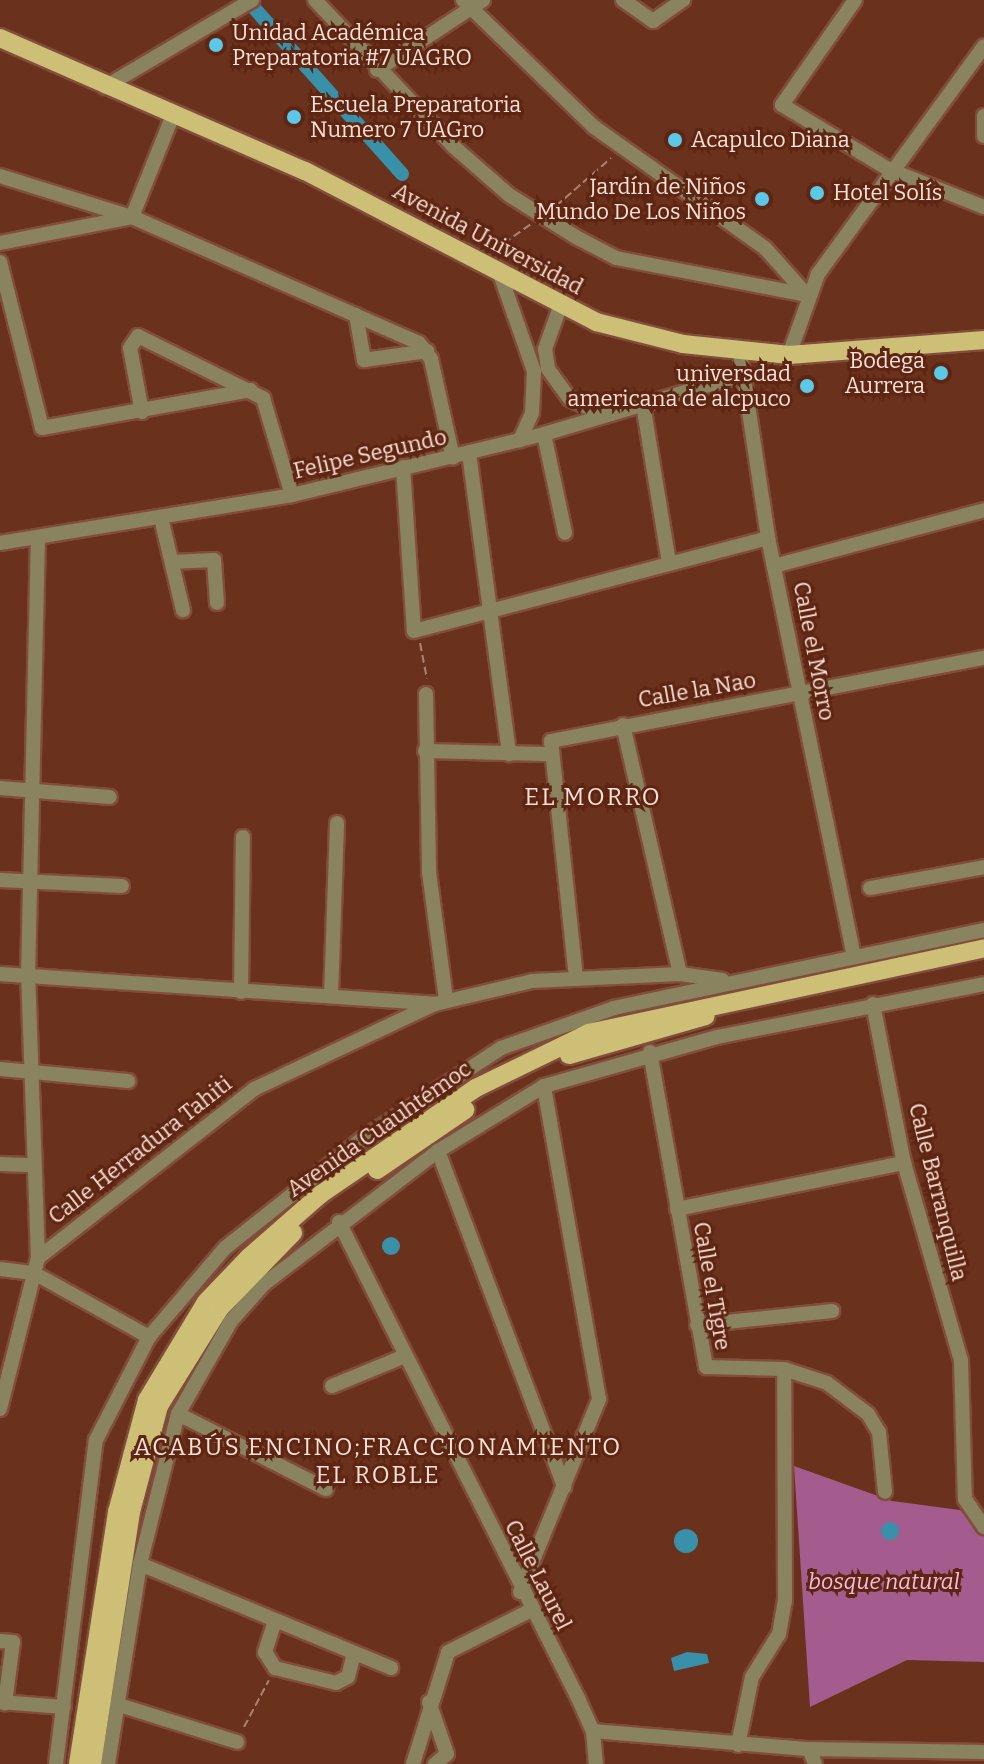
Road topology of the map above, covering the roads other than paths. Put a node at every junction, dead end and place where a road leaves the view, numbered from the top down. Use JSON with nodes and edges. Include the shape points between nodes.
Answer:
{"nodes":[{"id":1,"x":252,"y":0,"type":"edge"},
{"id":2,"x":315,"y":0,"type":"edge"},
{"id":3,"x":623,"y":0,"type":"edge"},
{"id":4,"x":683,"y":0,"type":"edge"},
{"id":5,"x":855,"y":0,"type":"edge"},
{"id":6,"x":473,"y":3,"type":"edge"},
{"id":7,"x":0,"y":38,"type":"edge"},
{"id":8,"x":984,"y":46,"type":"edge"},
{"id":9,"x":377,"y":70,"type":"junction"},
{"id":10,"x":105,"y":87,"type":"junction"},
{"id":11,"x":173,"y":115,"type":"junction"},
{"id":12,"x":984,"y":116,"type":"edge"},
{"id":13,"x":984,"y":136,"type":"edge"},
{"id":14,"x":888,"y":169,"type":"junction"},
{"id":15,"x":0,"y":176,"type":"edge"},
{"id":16,"x":984,"y":207,"type":"edge"},
{"id":17,"x":132,"y":217,"type":"junction"},
{"id":18,"x":0,"y":243,"type":"edge"},
{"id":19,"x":0,"y":262,"type":"edge"},
{"id":20,"x":501,"y":277,"type":"junction"},
{"id":21,"x":807,"y":295,"type":"junction"},
{"id":22,"x":560,"y":307,"type":"junction"},
{"id":23,"x":356,"y":315,"type":"junction"},
{"id":24,"x":984,"y":340,"type":"edge"},
{"id":25,"x":427,"y":351,"type":"junction"},
{"id":26,"x":740,"y":352,"type":"junction"},
{"id":27,"x":789,"y":355,"type":"junction"},
{"id":28,"x":541,"y":370,"type":"junction"},
{"id":29,"x":742,"y":375,"type":"junction"},
{"id":30,"x":251,"y":390,"type":"junction"},
{"id":31,"x":643,"y":404,"type":"junction"},
{"id":32,"x":142,"y":412,"type":"junction"},
{"id":33,"x":599,"y":413,"type":"junction"},
{"id":34,"x":544,"y":434,"type":"junction"},
{"id":35,"x":520,"y":440,"type":"junction"},
{"id":36,"x":469,"y":453,"type":"junction"},
{"id":37,"x":453,"y":458,"type":"junction"},
{"id":38,"x":403,"y":467,"type":"junction"},
{"id":39,"x":292,"y":495,"type":"junction"},
{"id":40,"x":984,"y":510,"type":"edge"},
{"id":41,"x":161,"y":518,"type":"junction"},
{"id":42,"x":565,"y":533,"type":"dead end"},
{"id":43,"x":768,"y":538,"type":"junction"},
{"id":44,"x":38,"y":540,"type":"junction"},
{"id":45,"x":0,"y":543,"type":"edge"},
{"id":46,"x":172,"y":562,"type":"junction"},
{"id":47,"x":669,"y":563,"type":"junction"},
{"id":48,"x":774,"y":566,"type":"junction"},
{"id":49,"x":217,"y":603,"type":"dead end"},
{"id":50,"x":183,"y":610,"type":"dead end"},
{"id":51,"x":495,"y":611,"type":"junction"},
{"id":52,"x":984,"y":658,"type":"edge"},
{"id":53,"x":426,"y":694,"type":"road end"},
{"id":54,"x":800,"y":694,"type":"junction"},
{"id":55,"x":623,"y":725,"type":"junction"},
{"id":56,"x":425,"y":751,"type":"junction"},
{"id":57,"x":509,"y":754,"type":"junction"},
{"id":58,"x":547,"y":754,"type":"junction"},
{"id":59,"x":0,"y":788,"type":"edge"},
{"id":60,"x":30,"y":791,"type":"junction"},
{"id":61,"x":110,"y":797,"type":"dead end"},
{"id":62,"x":337,"y":823,"type":"dead end"},
{"id":63,"x":243,"y":837,"type":"dead end"},
{"id":64,"x":984,"y":867,"type":"edge"},
{"id":65,"x":0,"y":880,"type":"edge"},
{"id":66,"x":29,"y":881,"type":"junction"},
{"id":67,"x":122,"y":886,"type":"dead end"},
{"id":68,"x":870,"y":888,"type":"dead end"},
{"id":69,"x":984,"y":930,"type":"edge"},
{"id":70,"x":984,"y":948,"type":"edge"},
{"id":71,"x":854,"y":956,"type":"junction"},
{"id":72,"x":984,"y":960,"type":"edge"},
{"id":73,"x":0,"y":974,"type":"edge"},
{"id":74,"x":680,"y":974,"type":"junction"},
{"id":75,"x":28,"y":977,"type":"junction"},
{"id":76,"x":576,"y":978,"type":"junction"},
{"id":77,"x":731,"y":982,"type":"junction"},
{"id":78,"x":984,"y":984,"type":"edge"},
{"id":79,"x":241,"y":992,"type":"junction"},
{"id":80,"x":331,"y":996,"type":"junction"},
{"id":81,"x":440,"y":1002,"type":"junction"},
{"id":82,"x":873,"y":1004,"type":"junction"},
{"id":83,"x":650,"y":1052,"type":"junction"},
{"id":84,"x":0,"y":1069,"type":"edge"},
{"id":85,"x":29,"y":1071,"type":"junction"},
{"id":86,"x":128,"y":1081,"type":"dead end"},
{"id":87,"x":544,"y":1086,"type":"junction"},
{"id":88,"x":438,"y":1151,"type":"junction"},
{"id":89,"x":904,"y":1163,"type":"junction"},
{"id":90,"x":0,"y":1164,"type":"edge"},
{"id":91,"x":33,"y":1165,"type":"junction"},
{"id":92,"x":677,"y":1209,"type":"junction"},
{"id":93,"x":339,"y":1222,"type":"junction"},
{"id":94,"x":38,"y":1258,"type":"junction"},
{"id":95,"x":0,"y":1269,"type":"edge"},
{"id":96,"x":34,"y":1273,"type":"junction"},
{"id":97,"x":832,"y":1311,"type":"dead end"},
{"id":98,"x":697,"y":1325,"type":"junction"},
{"id":99,"x":149,"y":1337,"type":"junction"},
{"id":100,"x":405,"y":1356,"type":"junction"},
{"id":101,"x":784,"y":1369,"type":"junction"},
{"id":102,"x":332,"y":1386,"type":"dead end"},
{"id":103,"x":0,"y":1409,"type":"edge"},
{"id":104,"x":178,"y":1414,"type":"junction"},
{"id":105,"x":564,"y":1487,"type":"junction"},
{"id":106,"x":326,"y":1489,"type":"dead end"},
{"id":107,"x":885,"y":1492,"type":"dead end"},
{"id":108,"x":984,"y":1527,"type":"edge"},
{"id":109,"x":140,"y":1564,"type":"junction"},
{"id":110,"x":520,"y":1592,"type":"junction"},
{"id":111,"x":529,"y":1611,"type":"junction"},
{"id":112,"x":275,"y":1621,"type":"junction"},
{"id":113,"x":0,"y":1641,"type":"edge"},
{"id":114,"x":353,"y":1657,"type":"junction"},
{"id":115,"x":391,"y":1668,"type":"dead end"},
{"id":116,"x":429,"y":1701,"type":"junction"},
{"id":117,"x":3,"y":1703,"type":"edge"},
{"id":118,"x":116,"y":1704,"type":"junction"},
{"id":119,"x":64,"y":1707,"type":"junction"},
{"id":120,"x":593,"y":1731,"type":"junction"},
{"id":121,"x":237,"y":1742,"type":"road end"},
{"id":122,"x":738,"y":1745,"type":"junction"},
{"id":123,"x":809,"y":1749,"type":"junction"},
{"id":124,"x":984,"y":1752,"type":"edge"},
{"id":125,"x":56,"y":1764,"type":"edge"},
{"id":126,"x":78,"y":1764,"type":"edge"},
{"id":127,"x":92,"y":1764,"type":"edge"},
{"id":128,"x":108,"y":1764,"type":"edge"},
{"id":129,"x":413,"y":1764,"type":"edge"},
{"id":130,"x":435,"y":1764,"type":"edge"},
{"id":131,"x":596,"y":1764,"type":"edge"},
{"id":132,"x":815,"y":1764,"type":"edge"}],
"edges":[{"from":1,"to":10,"type":"street"},
{"from":2,"to":9,"type":"street"},
{"from":3,"to":4,"type":"street","via":[[653,21]]},
{"from":5,"to":14,"type":"street","via":[[782,105]]},
{"from":6,"to":9,"type":"street"},
{"from":6,"to":21,"type":"street","via":[[594,127],[765,248]]},
{"from":7,"to":10,"type":"main road","name":"Avenida Universidad"},
{"from":8,"to":14,"type":"street"},
{"from":9,"to":21,"type":"street","via":[[509,195],[616,258]]},
{"from":10,"to":11,"type":"main road","name":"Avenida Universidad"},
{"from":11,"to":17,"type":"street"},
{"from":11,"to":20,"type":"main road","name":"Avenida Universidad","via":[[305,171]]},
{"from":12,"to":13,"type":"street"},
{"from":14,"to":16,"type":"street"},
{"from":14,"to":21,"type":"street"},
{"from":15,"to":17,"type":"street"},
{"from":17,"to":18,"type":"street"},
{"from":17,"to":23,"type":"street"},
{"from":19,"to":32,"type":"street","via":[[37,422],[51,430]]},
{"from":20,"to":22,"type":"main road","name":"Avenida Universidad"},
{"from":20,"to":28,"type":"street"},
{"from":21,"to":27,"type":"street"},
{"from":22,"to":26,"type":"main road","name":"Avenida Universidad","via":[[639,335]]},
{"from":22,"to":28,"type":"street"},
{"from":23,"to":25,"type":"street"},
{"from":23,"to":25,"type":"street","via":[[364,360]]},
{"from":24,"to":27,"type":"main road","name":"Avenida Universidad"},
{"from":25,"to":37,"type":"street"},
{"from":26,"to":27,"type":"main road","name":"Avenida Universidad"},
{"from":26,"to":29,"type":"street","name":"Calle el Morro"},
{"from":28,"to":33,"type":"street","via":[[570,399]]},
{"from":28,"to":35,"type":"street"},
{"from":29,"to":31,"type":"street","name":"Felipe Segundo"},
{"from":29,"to":43,"type":"street","name":"Calle el Morro"},
{"from":30,"to":32,"type":"street"},
{"from":30,"to":32,"type":"street","via":[[133,337]]},
{"from":30,"to":39,"type":"street","via":[[269,408]]},
{"from":31,"to":33,"type":"street","name":"Felipe Segundo"},
{"from":31,"to":47,"type":"street"},
{"from":33,"to":34,"type":"street","name":"Felipe Segundo"},
{"from":34,"to":35,"type":"street","name":"Felipe Segundo"},
{"from":34,"to":42,"type":"street"},
{"from":35,"to":36,"type":"street","name":"Felipe Segundo"},
{"from":36,"to":37,"type":"street","name":"Felipe Segundo"},
{"from":36,"to":51,"type":"street"},
{"from":37,"to":38,"type":"street","name":"Felipe Segundo"},
{"from":38,"to":39,"type":"street","name":"Felipe Segundo"},
{"from":38,"to":51,"type":"street","via":[[414,631]]},
{"from":39,"to":41,"type":"street","name":"Felipe Segundo"},
{"from":40,"to":48,"type":"street"},
{"from":41,"to":44,"type":"street","name":"Felipe Segundo"},
{"from":41,"to":46,"type":"street"},
{"from":43,"to":47,"type":"street"},
{"from":43,"to":48,"type":"street","name":"Calle el Morro"},
{"from":44,"to":45,"type":"street","name":"Felipe Segundo"},
{"from":44,"to":60,"type":"street"},
{"from":46,"to":49,"type":"street","via":[[214,560]]},
{"from":46,"to":50,"type":"street"},
{"from":47,"to":51,"type":"street"},
{"from":48,"to":54,"type":"street","name":"Calle el Morro"},
{"from":51,"to":57,"type":"street"},
{"from":52,"to":54,"type":"street","name":"Calle la Nao"},
{"from":53,"to":56,"type":"street"},
{"from":54,"to":55,"type":"street","name":"Calle la Nao"},
{"from":54,"to":71,"type":"street","name":"Calle el Morro"},
{"from":55,"to":58,"type":"street","name":"Calle la Nao","via":[[551,741]]},
{"from":55,"to":74,"type":"street"},
{"from":56,"to":57,"type":"street"},
{"from":56,"to":81,"type":"street"},
{"from":57,"to":58,"type":"street"},
{"from":58,"to":76,"type":"street"},
{"from":59,"to":60,"type":"street"},
{"from":60,"to":61,"type":"street"},
{"from":60,"to":66,"type":"street"},
{"from":62,"to":80,"type":"street"},
{"from":63,"to":79,"type":"street"},
{"from":64,"to":68,"type":"street"},
{"from":65,"to":66,"type":"street"},
{"from":66,"to":67,"type":"street"},
{"from":66,"to":75,"type":"street"},
{"from":69,"to":71,"type":"street"},
{"from":70,"to":126,"type":"main road","name":"Avenida Cuauhtémoc","via":[[589,1033],[476,1088],[321,1194],[249,1257],[206,1302],[147,1400],[117,1512]]},
{"from":71,"to":77,"type":"street"},
{"from":72,"to":127,"type":"main road","name":"Avenida Cuauhtémoc","via":[[591,1046],[482,1097],[327,1202],[220,1308],[159,1406],[131,1512]]},
{"from":73,"to":75,"type":"street"},
{"from":74,"to":76,"type":"street","name":"Calle Herradura Tahiti"},
{"from":74,"to":77,"type":"street","name":"Calle Herradura Tahiti"},
{"from":75,"to":79,"type":"street"},
{"from":75,"to":85,"type":"street"},
{"from":76,"to":81,"type":"street","name":"Calle Herradura Tahiti"},
{"from":77,"to":99,"type":"street","via":[[562,1023],[445,1080],[236,1238],[184,1288]]},
{"from":78,"to":82,"type":"street"},
{"from":79,"to":80,"type":"street"},
{"from":80,"to":81,"type":"street"},
{"from":81,"to":94,"type":"street","name":"Calle Herradura Tahiti","via":[[254,1089]]},
{"from":82,"to":83,"type":"street"},
{"from":82,"to":89,"type":"street","name":"Calle Barranquilla"},
{"from":83,"to":87,"type":"street"},
{"from":83,"to":92,"type":"street","name":"Calle el Tigre"},
{"from":84,"to":85,"type":"street"},
{"from":85,"to":86,"type":"street"},
{"from":85,"to":91,"type":"street"},
{"from":87,"to":88,"type":"street"},
{"from":87,"to":105,"type":"street","via":[[599,1399]]},
{"from":88,"to":93,"type":"street"},
{"from":88,"to":105,"type":"street"},
{"from":89,"to":92,"type":"street"},
{"from":89,"to":108,"type":"street","name":"Calle Barranquilla","via":[[961,1360],[965,1499]]},
{"from":90,"to":91,"type":"street"},
{"from":91,"to":94,"type":"street"},
{"from":92,"to":98,"type":"street","name":"Calle el Tigre"},
{"from":93,"to":100,"type":"street","name":"Calle Laurel"},
{"from":93,"to":104,"type":"street","via":[[231,1321]]},
{"from":94,"to":96,"type":"street"},
{"from":95,"to":96,"type":"street"},
{"from":96,"to":99,"type":"street"},
{"from":96,"to":103,"type":"street"},
{"from":97,"to":98,"type":"street"},
{"from":98,"to":101,"type":"street","name":"Calle el Tigre","via":[[706,1367]]},
{"from":99,"to":119,"type":"street","via":[[96,1440]]},
{"from":100,"to":102,"type":"street"},
{"from":100,"to":110,"type":"street","name":"Calle Laurel"},
{"from":101,"to":107,"type":"street","name":"Calle el Tigre","via":[[827,1383],[868,1414],[885,1453]]},
{"from":101,"to":122,"type":"street","via":[[785,1601],[779,1634],[752,1677]]},
{"from":104,"to":106,"type":"street"},
{"from":104,"to":109,"type":"street"},
{"from":105,"to":110,"type":"street"},
{"from":109,"to":112,"type":"street"},
{"from":109,"to":118,"type":"street"},
{"from":110,"to":111,"type":"street","name":"Calle Laurel"},
{"from":111,"to":116,"type":"street","via":[[448,1652]]},
{"from":111,"to":120,"type":"street","name":"Calle Laurel"},
{"from":112,"to":114,"type":"street"},
{"from":112,"to":114,"type":"street","via":[[265,1652],[275,1668],[336,1683],[348,1677]]},
{"from":113,"to":117,"type":"street","via":[[13,1642]]},
{"from":114,"to":115,"type":"street"},
{"from":116,"to":129,"type":"street"},
{"from":116,"to":130,"type":"street","via":[[447,1754]]},
{"from":117,"to":119,"type":"street"},
{"from":118,"to":121,"type":"street"},
{"from":118,"to":128,"type":"street"},
{"from":119,"to":125,"type":"street"},
{"from":120,"to":122,"type":"street"},
{"from":120,"to":131,"type":"street","name":"Calle Laurel"},
{"from":122,"to":123,"type":"street"},
{"from":123,"to":124,"type":"street"},
{"from":123,"to":132,"type":"street"}]}
